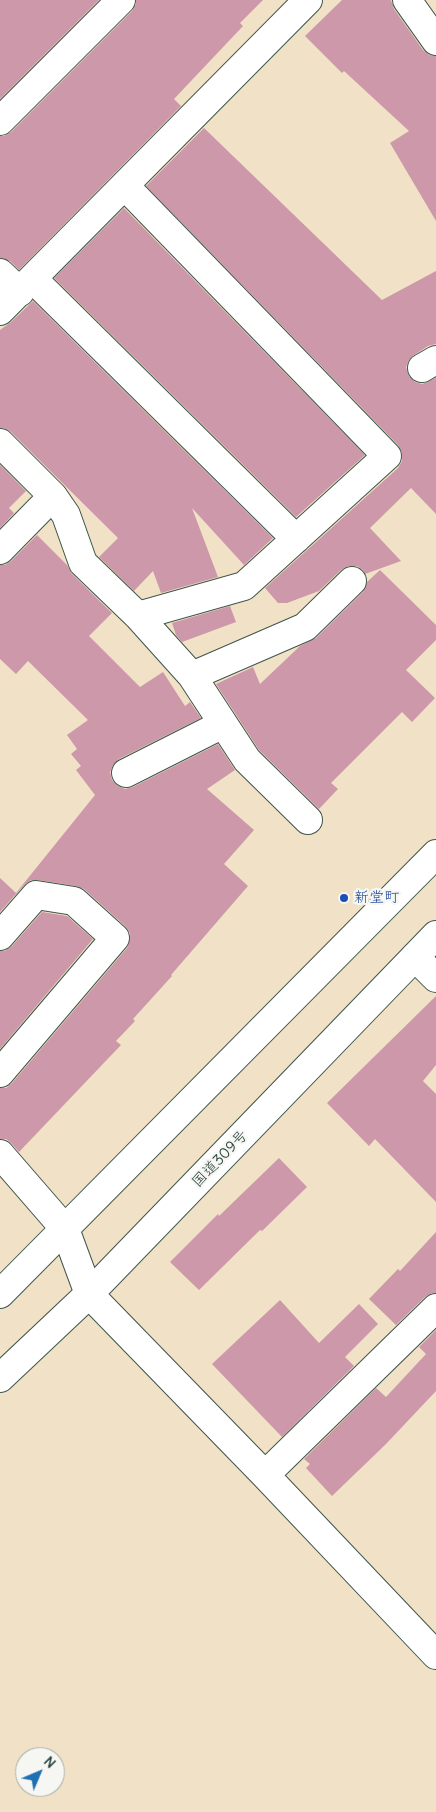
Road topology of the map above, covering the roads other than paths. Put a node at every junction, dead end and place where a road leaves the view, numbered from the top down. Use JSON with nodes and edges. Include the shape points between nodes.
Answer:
{"nodes":[{"id":1,"x":121,"y":0,"type":"edge"},
{"id":2,"x":308,"y":0,"type":"edge"},
{"id":3,"x":407,"y":0,"type":"edge"},
{"id":4,"x":436,"y":41,"type":"edge"},
{"id":5,"x":0,"y":121,"type":"edge"},
{"id":6,"x":125,"y":186,"type":"junction"},
{"id":7,"x":0,"y":273,"type":"edge"},
{"id":8,"x":27,"y":286,"type":"junction"},
{"id":9,"x":0,"y":311,"type":"edge"},
{"id":10,"x":0,"y":443,"type":"edge"},
{"id":11,"x":53,"y":496,"type":"junction"},
{"id":12,"x":296,"y":539,"type":"junction"},
{"id":13,"x":0,"y":550,"type":"edge"},
{"id":14,"x":352,"y":581,"type":"dead end"},
{"id":15,"x":138,"y":616,"type":"junction"},
{"id":16,"x":192,"y":676,"type":"junction"},
{"id":17,"x":224,"y":724,"type":"junction"},
{"id":18,"x":126,"y":773,"type":"dead end"},
{"id":19,"x":308,"y":820,"type":"dead end"},
{"id":20,"x":436,"y":854,"type":"edge"},
{"id":21,"x":436,"y":935,"type":"edge"},
{"id":22,"x":0,"y":936,"type":"edge"},
{"id":23,"x":415,"y":957,"type":"junction"},
{"id":24,"x":436,"y":978,"type":"edge"},
{"id":25,"x":0,"y":1073,"type":"edge"},
{"id":26,"x":0,"y":1154,"type":"edge"},
{"id":27,"x":65,"y":1228,"type":"junction"},
{"id":28,"x":0,"y":1294,"type":"edge"},
{"id":29,"x":89,"y":1294,"type":"junction"},
{"id":30,"x":436,"y":1308,"type":"edge"},
{"id":31,"x":0,"y":1378,"type":"edge"},
{"id":32,"x":265,"y":1475,"type":"junction"},
{"id":33,"x":436,"y":1656,"type":"edge"}],
"edges":[{"from":1,"to":5,"type":"main road"},
{"from":2,"to":6,"type":"main road"},
{"from":3,"to":4,"type":"main road"},
{"from":6,"to":8,"type":"main road"},
{"from":6,"to":12,"type":"main road","via":[[387,456]]},
{"from":7,"to":8,"type":"main road"},
{"from":8,"to":9,"type":"main road"},
{"from":8,"to":12,"type":"main road"},
{"from":10,"to":11,"type":"main road"},
{"from":11,"to":13,"type":"main road"},
{"from":11,"to":15,"type":"main road","via":[[66,515],[83,564]]},
{"from":12,"to":15,"type":"main road","via":[[244,586]]},
{"from":14,"to":16,"type":"main road","via":[[305,627]]},
{"from":15,"to":16,"type":"main road"},
{"from":16,"to":17,"type":"main road"},
{"from":17,"to":18,"type":"main road"},
{"from":17,"to":19,"type":"main road","via":[[247,760]]},
{"from":20,"to":27,"type":"main road"},
{"from":21,"to":23,"type":"main road","name":"国道309号"},
{"from":22,"to":25,"type":"main road","via":[[36,895],[74,901],[115,938]]},
{"from":23,"to":24,"type":"main road"},
{"from":23,"to":29,"type":"main road","name":"国道309号"},
{"from":26,"to":27,"type":"main road"},
{"from":27,"to":28,"type":"main road"},
{"from":27,"to":29,"type":"main road"},
{"from":29,"to":31,"type":"main road","name":"国道309号"},
{"from":29,"to":32,"type":"main road"},
{"from":30,"to":32,"type":"main road"},
{"from":32,"to":33,"type":"main road"}]}
